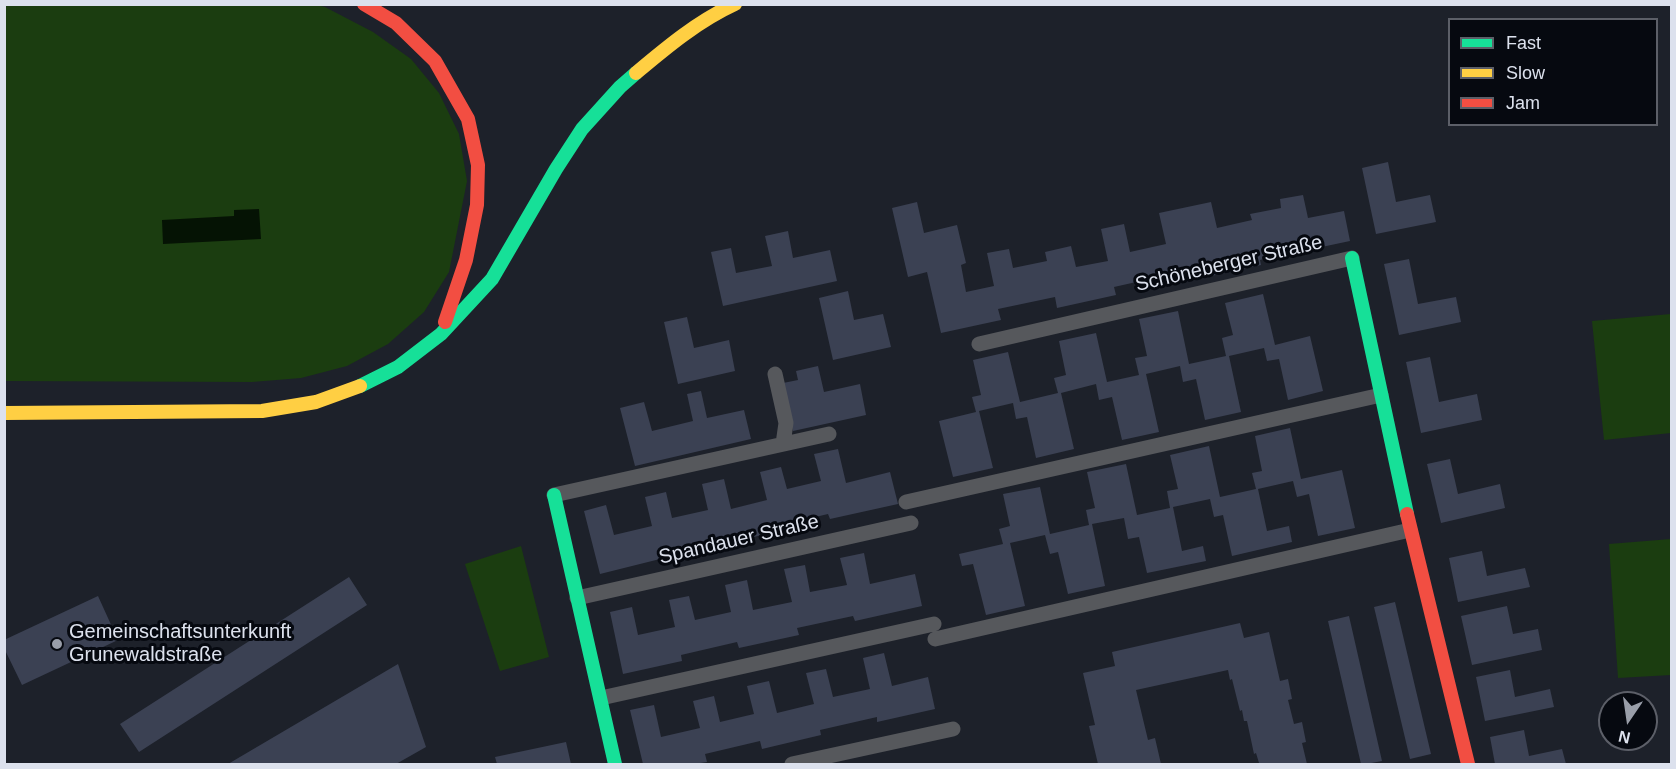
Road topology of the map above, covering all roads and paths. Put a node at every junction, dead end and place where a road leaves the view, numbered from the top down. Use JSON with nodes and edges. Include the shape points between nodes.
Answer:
{"nodes":[{"id":1,"x":364,"y":4,"type":"edge"},
{"id":2,"x":735,"y":4,"type":"edge"},
{"id":3,"x":1352,"y":258,"type":"joint"},
{"id":4,"x":441,"y":334,"type":"junction"},
{"id":5,"x":979,"y":344,"type":"dead end"},
{"id":6,"x":775,"y":374,"type":"dead end"},
{"id":7,"x":1381,"y":395,"type":"junction"},
{"id":8,"x":4,"y":413,"type":"edge"},
{"id":9,"x":829,"y":434,"type":"dead end"},
{"id":10,"x":783,"y":444,"type":"junction"},
{"id":11,"x":554,"y":495,"type":"joint"},
{"id":12,"x":906,"y":502,"type":"dead end"},
{"id":13,"x":911,"y":523,"type":"dead end"},
{"id":14,"x":1410,"y":530,"type":"junction"},
{"id":15,"x":576,"y":598,"type":"junction"},
{"id":16,"x":601,"y":698,"type":"junction"},
{"id":17,"x":953,"y":729,"type":"dead end"},
{"id":18,"x":615,"y":765,"type":"edge"},
{"id":19,"x":792,"y":765,"type":"edge"},
{"id":20,"x":1468,"y":765,"type":"edge"}],
"edges":[{"from":1,"to":4,"type":"main road","via":[[396,23],[435,60],[468,119],[478,165],[477,205],[466,260]]},
{"from":2,"to":4,"type":"main road","via":[[663,50],[597,112],[556,169],[492,279]]},
{"from":3,"to":5,"type":"lane","name":"Schöneberger Straße"},
{"from":3,"to":7,"type":"main road","name":"Schöneberger Straße"},
{"from":4,"to":8,"type":"main road","via":[[399,367],[316,402],[262,411]]},
{"from":6,"to":10,"type":"lane","via":[[786,423]]},
{"from":7,"to":12,"type":"lane"},
{"from":7,"to":14,"type":"main road","name":"Schöneberger Straße"},
{"from":9,"to":10,"type":"lane"},
{"from":10,"to":11,"type":"lane"},
{"from":11,"to":15,"type":"main road"},
{"from":13,"to":15,"type":"lane","name":"Spandauer Straße"},
{"from":14,"to":16,"type":"lane"},
{"from":14,"to":20,"type":"main road","name":"Schöneberger Straße"},
{"from":15,"to":16,"type":"main road"},
{"from":16,"to":18,"type":"main road"},
{"from":17,"to":19,"type":"lane"}]}
